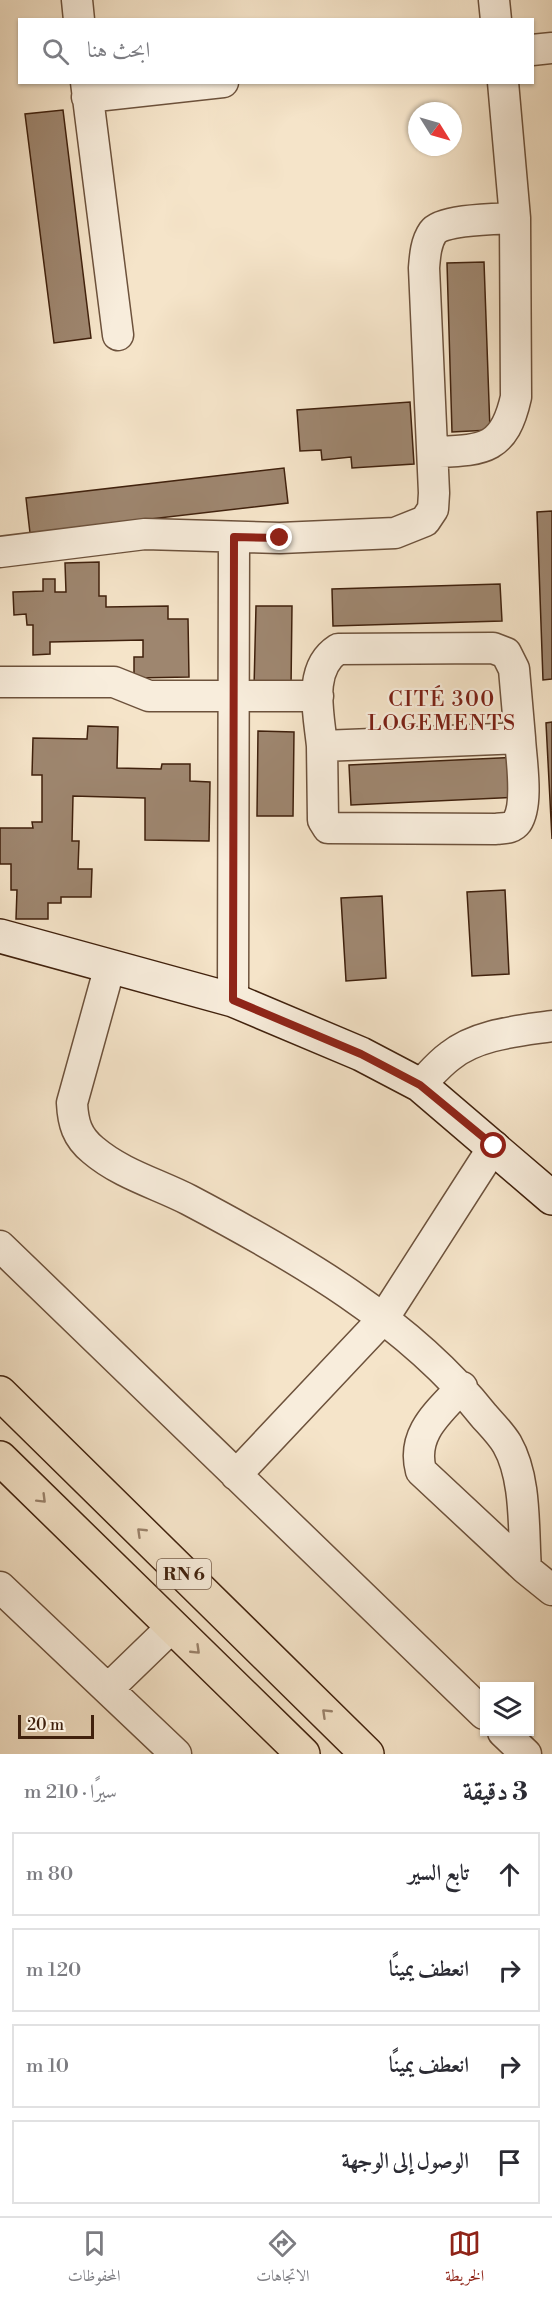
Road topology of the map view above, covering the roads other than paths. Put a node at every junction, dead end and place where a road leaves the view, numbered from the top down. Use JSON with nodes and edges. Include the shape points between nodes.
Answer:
{"nodes":[{"id":1,"x":77,"y":0,"type":"edge"},
{"id":2,"x":494,"y":0,"type":"edge"},
{"id":3,"x":79,"y":18,"type":"edge"},
{"id":4,"x":496,"y":18,"type":"edge"},
{"id":5,"x":552,"y":48,"type":"edge"},
{"id":6,"x":534,"y":50,"type":"edge"},
{"id":7,"x":189,"y":84,"type":"edge"},
{"id":8,"x":503,"y":84,"type":"edge"},
{"id":9,"x":86,"y":90,"type":"edge"},
{"id":10,"x":515,"y":218,"type":"junction"},
{"id":11,"x":118,"y":335,"type":"dead end"},
{"id":12,"x":434,"y":452,"type":"junction"},
{"id":13,"x":234,"y":537,"type":"junction"},
{"id":14,"x":0,"y":552,"type":"edge"},
{"id":15,"x":0,"y":682,"type":"edge"},
{"id":16,"x":318,"y":696,"type":"junction"},
{"id":17,"x":236,"y":697,"type":"junction"},
{"id":18,"x":520,"y":738,"type":"junction"},
{"id":19,"x":322,"y":746,"type":"junction"},
{"id":20,"x":0,"y":936,"type":"edge"},
{"id":21,"x":110,"y":966,"type":"junction"},
{"id":22,"x":233,"y":1000,"type":"junction"},
{"id":23,"x":552,"y":1026,"type":"edge"},
{"id":24,"x":420,"y":1085,"type":"junction"},
{"id":25,"x":494,"y":1146,"type":"junction"},
{"id":26,"x":552,"y":1198,"type":"edge"},
{"id":27,"x":0,"y":1246,"type":"edge"},
{"id":28,"x":383,"y":1319,"type":"junction"},
{"id":29,"x":462,"y":1387,"type":"junction"},
{"id":30,"x":0,"y":1393,"type":"edge"},
{"id":31,"x":0,"y":1458,"type":"edge"},
{"id":32,"x":236,"y":1475,"type":"junction"},
{"id":33,"x":526,"y":1569,"type":"junction"},
{"id":34,"x":0,"y":1587,"type":"edge"},
{"id":35,"x":552,"y":1590,"type":"edge"},
{"id":36,"x":172,"y":1627,"type":"junction"},
{"id":37,"x":109,"y":1688,"type":"junction"},
{"id":38,"x":480,"y":1710,"type":"edge"},
{"id":39,"x":508,"y":1736,"type":"edge"},
{"id":40,"x":176,"y":1754,"type":"edge"},
{"id":41,"x":303,"y":1754,"type":"edge"},
{"id":42,"x":367,"y":1754,"type":"edge"},
{"id":43,"x":526,"y":1754,"type":"edge"}],
"edges":[{"from":1,"to":3,"type":"street"},
{"from":2,"to":4,"type":"street"},
{"from":5,"to":6,"type":"street"},
{"from":7,"to":9,"type":"street"},
{"from":8,"to":10,"type":"street"},
{"from":9,"to":11,"type":"street"},
{"from":10,"to":12,"type":"street","via":[[516,397],[512,416],[490,444],[476,450]]},
{"from":10,"to":12,"type":"street","via":[[447,224],[434,229],[429,239],[424,268]]},
{"from":12,"to":13,"type":"street","via":[[433,509],[425,521],[413,528],[395,534]]},
{"from":13,"to":14,"type":"street","via":[[145,534]]},
{"from":13,"to":17,"type":"street"},
{"from":15,"to":17,"type":"street","via":[[114,682],[149,696]]},
{"from":16,"to":17,"type":"street"},
{"from":16,"to":18,"type":"street","via":[[320,672],[330,654],[338,649],[500,649],[514,669]]},
{"from":16,"to":19,"type":"street"},
{"from":17,"to":22,"type":"street"},
{"from":18,"to":19,"type":"street"},
{"from":18,"to":19,"type":"street","via":[[523,807],[516,823],[496,829],[328,828],[322,820]]},
{"from":20,"to":21,"type":"street"},
{"from":21,"to":22,"type":"street"},
{"from":21,"to":28,"type":"street","via":[[72,1103],[73,1124],[82,1139],[125,1171],[188,1200],[277,1250]]},
{"from":22,"to":24,"type":"street","via":[[361,1054]]},
{"from":23,"to":24,"type":"street","via":[[511,1032],[472,1044],[451,1055]]},
{"from":24,"to":25,"type":"street"},
{"from":25,"to":26,"type":"street"},
{"from":25,"to":28,"type":"street"},
{"from":27,"to":32,"type":"street"},
{"from":28,"to":29,"type":"street"},
{"from":28,"to":32,"type":"street"},
{"from":29,"to":33,"type":"street","via":[[507,1444],[516,1465]]},
{"from":29,"to":33,"type":"street","via":[[429,1423],[419,1441],[421,1472]]},
{"from":42,"to":30,"type":"highway","number":"RN 6","one_way":true},
{"from":31,"to":36,"type":"highway","number":"RN 6","one_way":true},
{"from":32,"to":38,"type":"street"},
{"from":33,"to":35,"type":"street"},
{"from":34,"to":37,"type":"street"},
{"from":36,"to":37,"type":"street"},
{"from":36,"to":41,"type":"highway","number":"RN 6","one_way":true},
{"from":37,"to":40,"type":"street"},
{"from":39,"to":43,"type":"street"}]}
